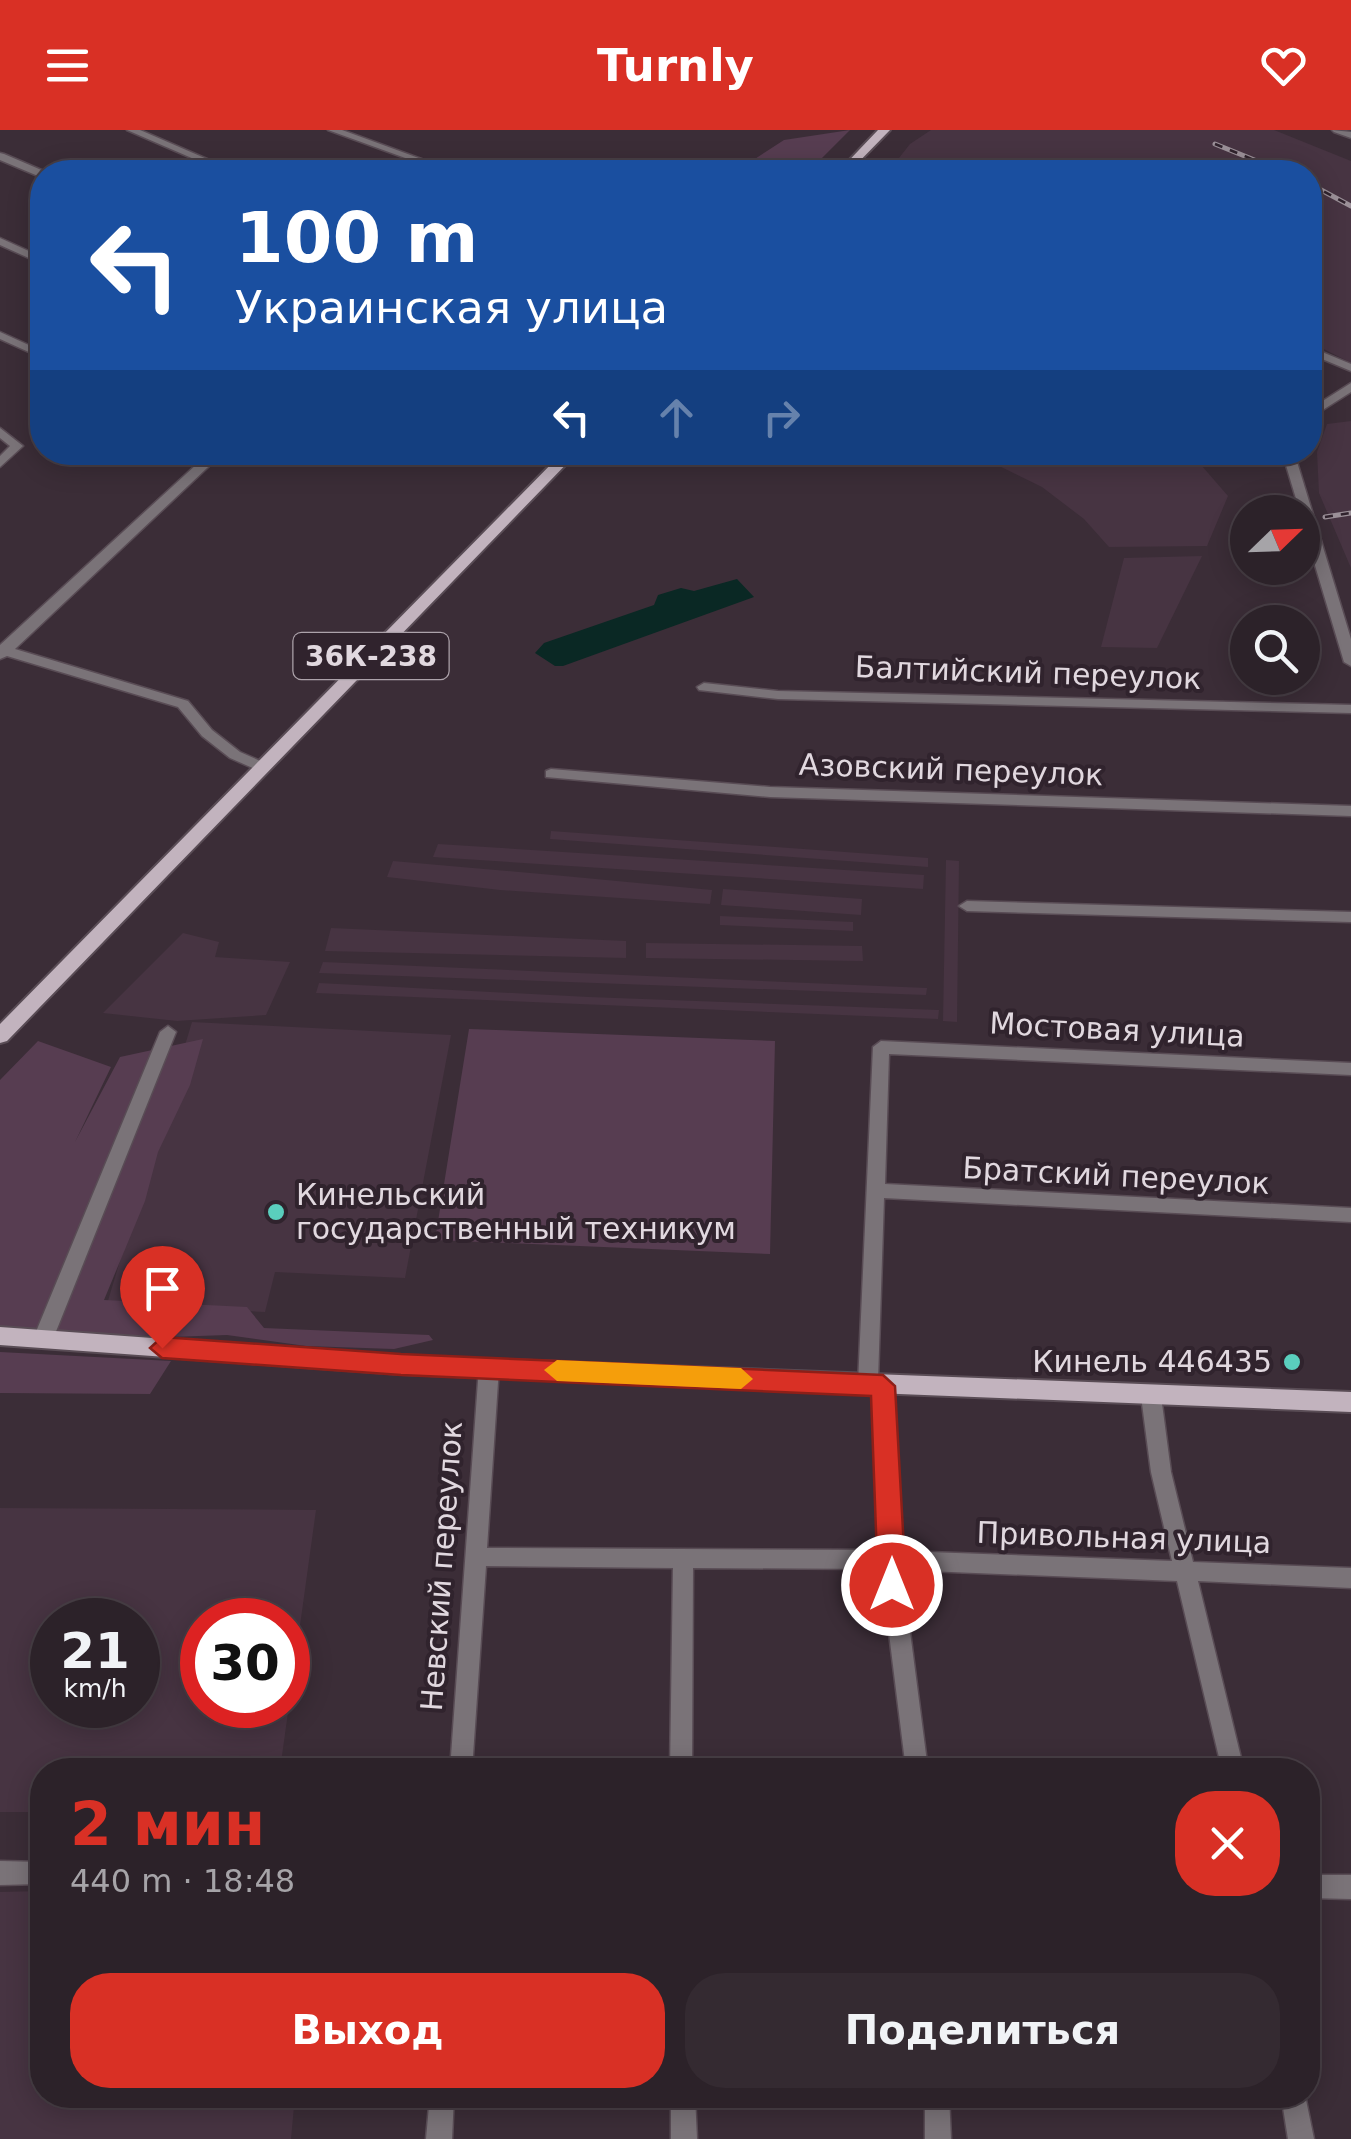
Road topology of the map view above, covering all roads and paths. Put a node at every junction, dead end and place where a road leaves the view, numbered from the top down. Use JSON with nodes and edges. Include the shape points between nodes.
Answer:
{"nodes":[{"id":1,"x":132,"y":130,"type":"edge"},
{"id":2,"x":334,"y":130,"type":"edge"},
{"id":3,"x":884,"y":130,"type":"edge"},
{"id":4,"x":1337,"y":130,"type":"edge"},
{"id":5,"x":1351,"y":135,"type":"edge"},
{"id":6,"x":0,"y":156,"type":"edge"},
{"id":7,"x":203,"y":160,"type":"edge"},
{"id":8,"x":418,"y":160,"type":"edge"},
{"id":9,"x":855,"y":160,"type":"edge"},
{"id":10,"x":30,"y":169,"type":"edge"},
{"id":11,"x":0,"y":241,"type":"edge"},
{"id":12,"x":30,"y":255,"type":"edge"},
{"id":13,"x":0,"y":335,"type":"edge"},
{"id":14,"x":30,"y":350,"type":"edge"},
{"id":15,"x":1322,"y":355,"type":"edge"},
{"id":16,"x":1351,"y":368,"type":"edge"},
{"id":17,"x":1351,"y":387,"type":"edge"},
{"id":18,"x":1322,"y":406,"type":"edge"},
{"id":19,"x":0,"y":432,"type":"edge"},
{"id":20,"x":0,"y":462,"type":"edge"},
{"id":21,"x":204,"y":465,"type":"edge"},
{"id":22,"x":558,"y":465,"type":"edge"},
{"id":23,"x":1292,"y":465,"type":"edge"},
{"id":24,"x":2,"y":651,"type":"edge"},
{"id":25,"x":1351,"y":662,"type":"edge"},
{"id":26,"x":704,"y":686,"type":"dead end"},
{"id":27,"x":1351,"y":709,"type":"edge"},
{"id":28,"x":262,"y":767,"type":"junction"},
{"id":29,"x":551,"y":774,"type":"dead end"},
{"id":30,"x":1351,"y":810,"type":"edge"},
{"id":31,"x":968,"y":906,"type":"dead end"},
{"id":32,"x":1351,"y":917,"type":"edge"},
{"id":33,"x":168,"y":1032,"type":"dead end"},
{"id":34,"x":0,"y":1036,"type":"edge"},
{"id":35,"x":1351,"y":1069,"type":"edge"},
{"id":36,"x":879,"y":1192,"type":"junction"},
{"id":37,"x":1351,"y":1215,"type":"edge"},
{"id":38,"x":0,"y":1336,"type":"edge"},
{"id":39,"x":43,"y":1339,"type":"junction"},
{"id":40,"x":489,"y":1367,"type":"junction"},
{"id":41,"x":875,"y":1385,"type":"junction"},
{"id":42,"x":1151,"y":1396,"type":"junction"},
{"id":43,"x":1351,"y":1402,"type":"edge"},
{"id":44,"x":474,"y":1558,"type":"junction"},
{"id":45,"x":894,"y":1560,"type":"junction"},
{"id":46,"x":683,"y":1561,"type":"junction"},
{"id":47,"x":1182,"y":1568,"type":"junction"},
{"id":48,"x":1351,"y":1578,"type":"edge"},
{"id":49,"x":462,"y":1758,"type":"edge"},
{"id":50,"x":681,"y":1758,"type":"edge"},
{"id":51,"x":914,"y":1758,"type":"edge"},
{"id":52,"x":1231,"y":1758,"type":"edge"},
{"id":53,"x":30,"y":1873,"type":"edge"},
{"id":54,"x":0,"y":1874,"type":"edge"},
{"id":55,"x":1320,"y":1886,"type":"edge"},
{"id":56,"x":1351,"y":1887,"type":"edge"},
{"id":57,"x":441,"y":2108,"type":"edge"},
{"id":58,"x":684,"y":2108,"type":"edge"},
{"id":59,"x":937,"y":2108,"type":"edge"},
{"id":60,"x":1295,"y":2108,"type":"edge"},
{"id":61,"x":439,"y":2139,"type":"edge"},
{"id":62,"x":684,"y":2139,"type":"edge"},
{"id":63,"x":938,"y":2139,"type":"edge"},
{"id":64,"x":1301,"y":2139,"type":"edge"}],
"edges":[{"from":1,"to":7,"type":"street"},
{"from":2,"to":8,"type":"street"},
{"from":3,"to":9,"type":"main road"},
{"from":4,"to":5,"type":"street"},
{"from":6,"to":10,"type":"street"},
{"from":11,"to":12,"type":"street"},
{"from":13,"to":14,"type":"street"},
{"from":15,"to":16,"type":"street"},
{"from":17,"to":18,"type":"street"},
{"from":19,"to":20,"type":"street","via":[[17,446]]},
{"from":21,"to":24,"type":"street"},
{"from":22,"to":28,"type":"main road","number":"36К-238"},
{"from":23,"to":25,"type":"street"},
{"from":24,"to":28,"type":"street","via":[[183,704],[221,744]]},
{"from":26,"to":27,"type":"street","name":"Балтийский переулок","via":[[778,694]]},
{"from":28,"to":34,"type":"main road","number":"36К-238"},
{"from":29,"to":30,"type":"street","name":"Азовский переулок","via":[[770,792]]},
{"from":31,"to":32,"type":"street"},
{"from":33,"to":39,"type":"street"},
{"from":35,"to":36,"type":"street","name":"Мостовая улица","via":[[882,1047]]},
{"from":36,"to":37,"type":"street","name":"Братский переулок"},
{"from":36,"to":41,"type":"street"},
{"from":38,"to":39,"type":"main road"},
{"from":39,"to":40,"type":"main road"},
{"from":40,"to":41,"type":"main road"},
{"from":40,"to":44,"type":"street","name":"Невский переулок"},
{"from":41,"to":42,"type":"main road"},
{"from":41,"to":45,"type":"street"},
{"from":42,"to":43,"type":"main road"},
{"from":42,"to":47,"type":"street"},
{"from":44,"to":46,"type":"street","name":"Привольная улица"},
{"from":44,"to":49,"type":"street","name":"Невский переулок"},
{"from":45,"to":46,"type":"street","name":"Привольная улица"},
{"from":45,"to":47,"type":"street","name":"Привольная улица"},
{"from":45,"to":51,"type":"street"},
{"from":46,"to":50,"type":"street"},
{"from":47,"to":48,"type":"street","name":"Привольная улица"},
{"from":47,"to":52,"type":"street"},
{"from":53,"to":54,"type":"street"},
{"from":55,"to":56,"type":"street"},
{"from":57,"to":61,"type":"street"},
{"from":58,"to":62,"type":"street"},
{"from":59,"to":63,"type":"street"},
{"from":60,"to":64,"type":"street"}]}
